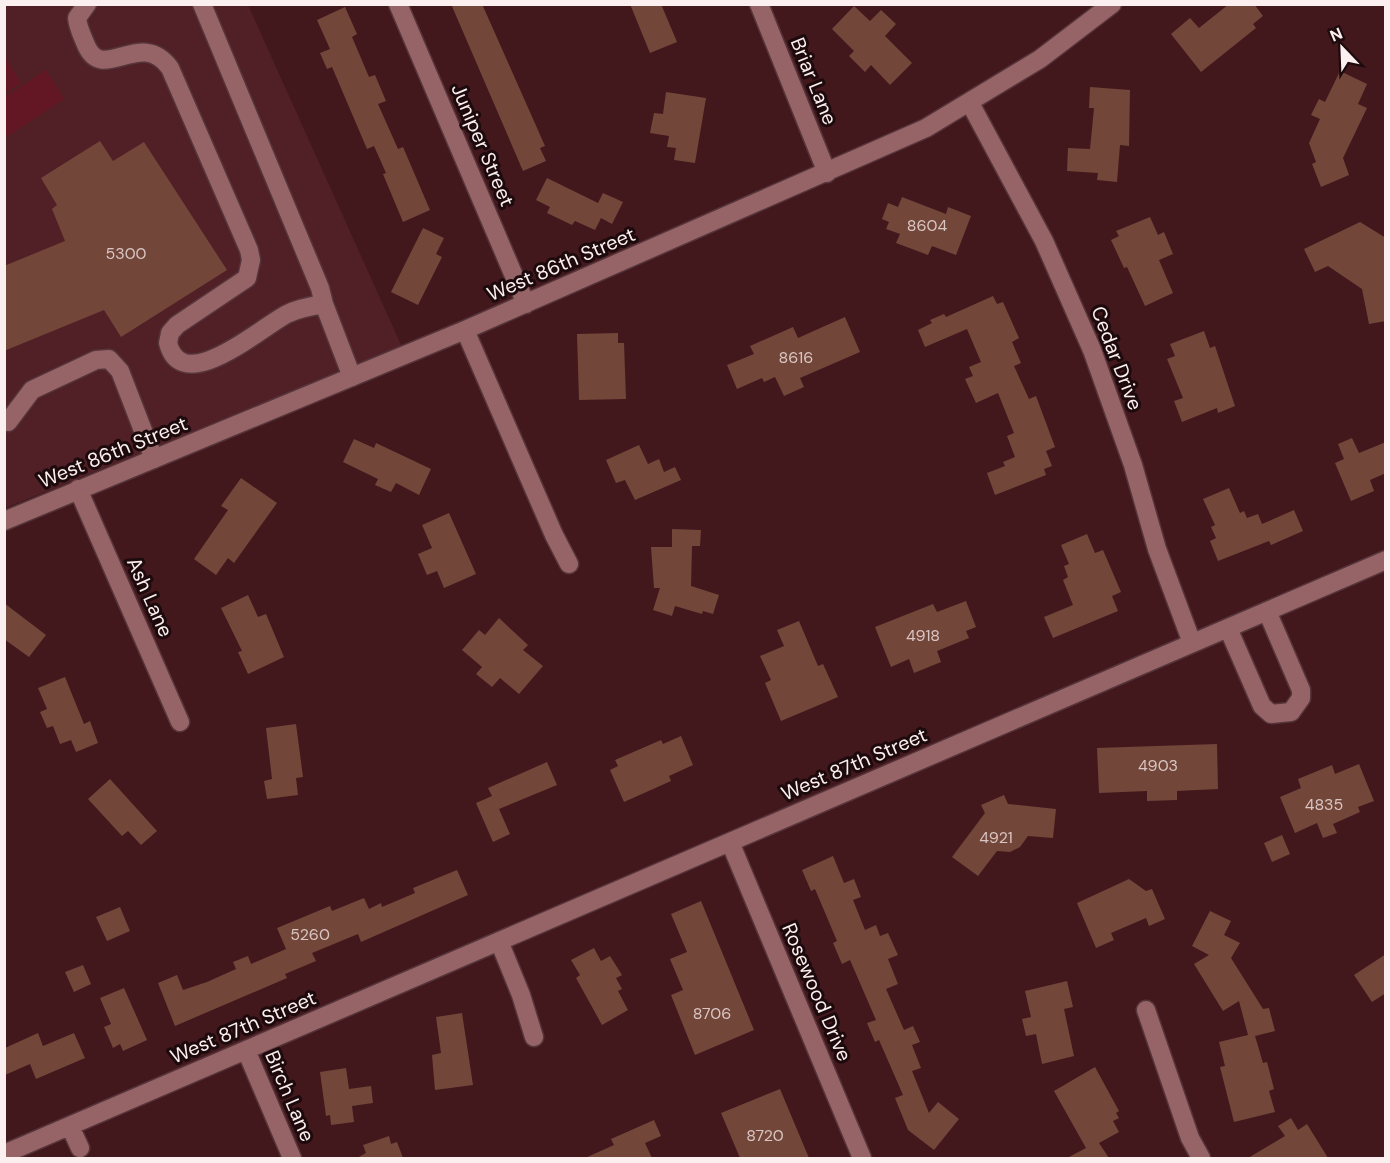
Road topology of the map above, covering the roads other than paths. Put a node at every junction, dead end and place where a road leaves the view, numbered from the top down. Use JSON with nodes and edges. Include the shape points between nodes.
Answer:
{"nodes":[{"id":1,"x":87,"y":4,"type":"edge"},
{"id":2,"x":202,"y":4,"type":"edge"},
{"id":3,"x":398,"y":4,"type":"edge"},
{"id":4,"x":759,"y":4,"type":"edge"},
{"id":5,"x":1112,"y":4,"type":"edge"},
{"id":6,"x":970,"y":103,"type":"junction"},
{"id":7,"x":827,"y":173,"type":"junction"},
{"id":8,"x":324,"y":304,"type":"junction"},
{"id":9,"x":526,"y":304,"type":"junction"},
{"id":10,"x":465,"y":330,"type":"junction"},
{"id":11,"x":352,"y":378,"type":"junction"},
{"id":12,"x":8,"y":422,"type":"dead end"},
{"id":13,"x":154,"y":459,"type":"junction"},
{"id":14,"x":78,"y":489,"type":"junction"},
{"id":15,"x":4,"y":520,"type":"edge"},
{"id":16,"x":1386,"y":560,"type":"edge"},
{"id":17,"x":569,"y":564,"type":"dead end"},
{"id":18,"x":1267,"y":611,"type":"junction"},
{"id":19,"x":1228,"y":628,"type":"junction"},
{"id":20,"x":1192,"y":643,"type":"junction"},
{"id":21,"x":180,"y":722,"type":"dead end"},
{"id":22,"x":730,"y":842,"type":"junction"},
{"id":23,"x":499,"y":941,"type":"junction"},
{"id":24,"x":1146,"y":1010,"type":"dead end"},
{"id":25,"x":534,"y":1036,"type":"dead end"},
{"id":26,"x":246,"y":1050,"type":"junction"},
{"id":27,"x":70,"y":1126,"type":"junction"},
{"id":28,"x":80,"y":1148,"type":"dead end"},
{"id":29,"x":4,"y":1154,"type":"edge"},
{"id":30,"x":292,"y":1158,"type":"edge"},
{"id":31,"x":862,"y":1158,"type":"edge"},
{"id":32,"x":1201,"y":1158,"type":"edge"}],
"edges":[{"from":1,"to":8,"type":"street","via":[[77,18],[78,27],[93,56],[100,61],[144,51],[160,57],[170,68],[249,250],[247,278],[170,333],[168,343],[177,361],[186,366],[206,363],[284,315]]},
{"from":2,"to":8,"type":"street"},
{"from":3,"to":9,"type":"street","name":"Juniper Street"},
{"from":4,"to":7,"type":"street","name":"Briar Lane"},
{"from":5,"to":6,"type":"street","name":"West 86th Street","via":[[1040,59]]},
{"from":6,"to":7,"type":"street","name":"West 86th Street","via":[[926,128]]},
{"from":6,"to":20,"type":"street","name":"Cedar Drive","via":[[1044,241],[1092,350]]},
{"from":7,"to":9,"type":"street","name":"West 86th Street"},
{"from":8,"to":11,"type":"street"},
{"from":9,"to":10,"type":"street","name":"West 86th Street"},
{"from":10,"to":11,"type":"street","name":"West 86th Street"},
{"from":10,"to":17,"type":"street"},
{"from":11,"to":13,"type":"street","name":"West 86th Street"},
{"from":12,"to":13,"type":"street","via":[[32,390],[96,360],[109,359],[120,371]]},
{"from":13,"to":14,"type":"street","name":"West 86th Street"},
{"from":14,"to":15,"type":"street","name":"West 86th Street"},
{"from":14,"to":21,"type":"street","name":"Ash Lane"},
{"from":16,"to":18,"type":"street","name":"West 87th Street"},
{"from":18,"to":19,"type":"street","name":"West 87th Street"},
{"from":18,"to":19,"type":"street","via":[[1301,690],[1301,698],[1291,712],[1271,714],[1262,706]]},
{"from":19,"to":20,"type":"street","name":"West 87th Street"},
{"from":20,"to":22,"type":"street","name":"West 87th Street"},
{"from":22,"to":23,"type":"street","name":"West 87th Street"},
{"from":22,"to":31,"type":"street","name":"Rosewood Drive"},
{"from":23,"to":25,"type":"street"},
{"from":23,"to":26,"type":"street","name":"West 87th Street"},
{"from":24,"to":32,"type":"street","via":[[1190,1138]]},
{"from":26,"to":27,"type":"street","name":"West 87th Street"},
{"from":26,"to":30,"type":"street","name":"Birch Lane"},
{"from":27,"to":28,"type":"street"},
{"from":27,"to":29,"type":"street","name":"West 87th Street"}]}
